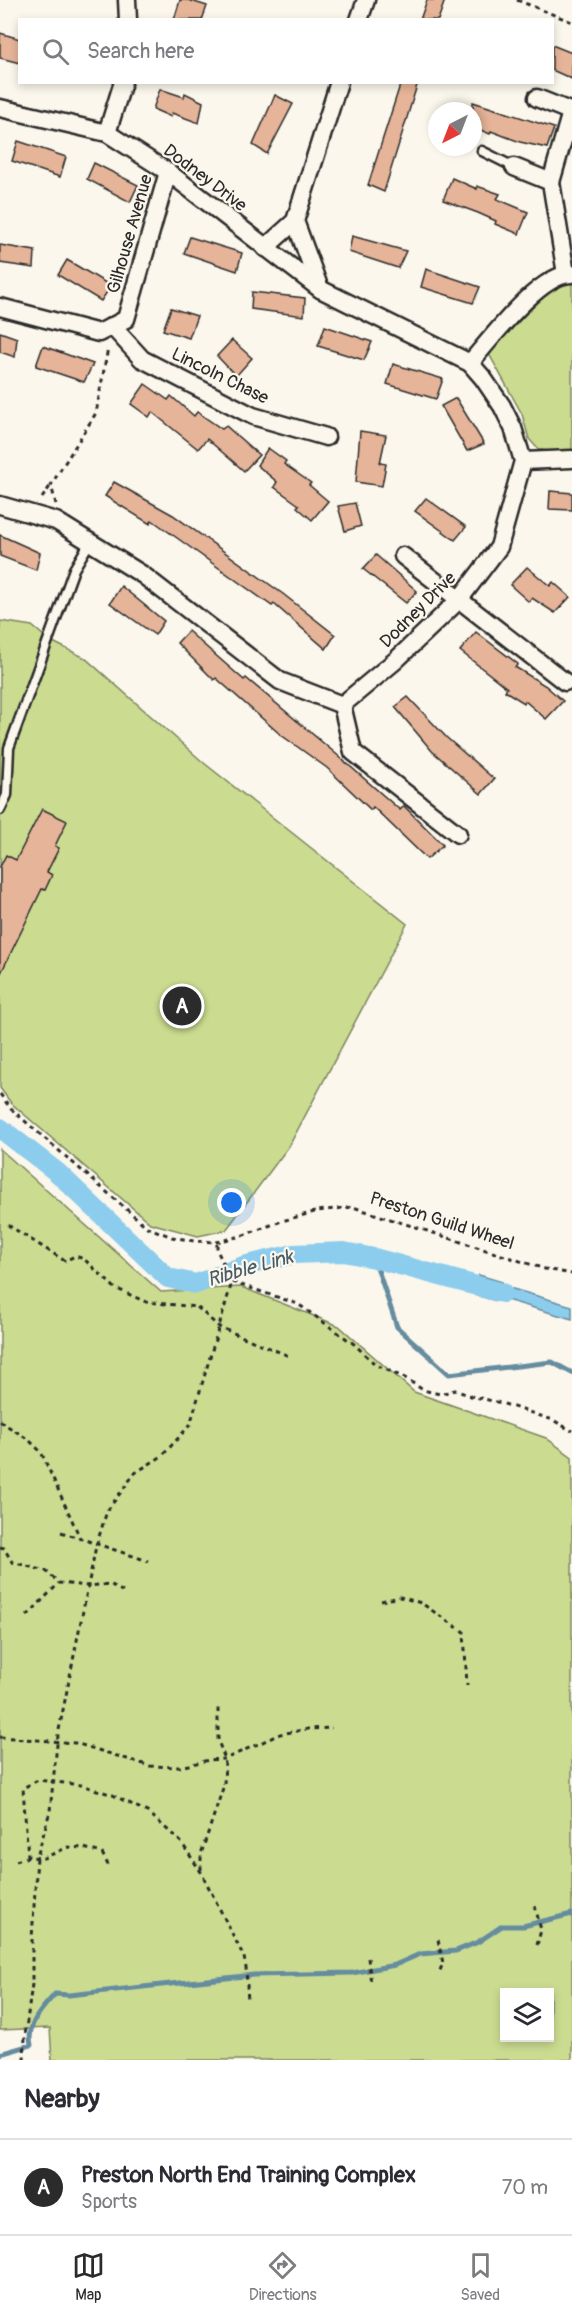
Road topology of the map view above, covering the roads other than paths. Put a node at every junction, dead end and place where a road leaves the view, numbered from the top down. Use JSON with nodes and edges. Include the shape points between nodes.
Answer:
{"nodes":[{"id":1,"x":127,"y":0,"type":"edge"},
{"id":2,"x":366,"y":0,"type":"edge"},
{"id":3,"x":128,"y":18,"type":"edge"},
{"id":4,"x":360,"y":18,"type":"edge"},
{"id":5,"x":122,"y":84,"type":"edge"},
{"id":6,"x":338,"y":84,"type":"edge"},
{"id":7,"x":537,"y":98,"type":"dead end"},
{"id":8,"x":0,"y":108,"type":"edge"},
{"id":9,"x":572,"y":112,"type":"edge"},
{"id":10,"x":107,"y":133,"type":"junction"},
{"id":11,"x":482,"y":151,"type":"dead end"},
{"id":12,"x":514,"y":167,"type":"joint"},
{"id":13,"x":168,"y":172,"type":"junction"},
{"id":14,"x":551,"y":182,"type":"junction"},
{"id":15,"x":295,"y":221,"type":"junction"},
{"id":16,"x":265,"y":248,"type":"junction"},
{"id":17,"x":569,"y":274,"type":"edge"},
{"id":18,"x":320,"y":290,"type":"junction"},
{"id":19,"x":0,"y":307,"type":"edge"},
{"id":20,"x":112,"y":326,"type":"junction"},
{"id":21,"x":470,"y":363,"type":"junction"},
{"id":22,"x":326,"y":436,"type":"dead end"},
{"id":23,"x":572,"y":459,"type":"edge"},
{"id":24,"x":522,"y":461,"type":"junction"},
{"id":25,"x":0,"y":505,"type":"edge"},
{"id":26,"x":90,"y":542,"type":"junction"},
{"id":27,"x":403,"y":556,"type":"dead end"},
{"id":28,"x":459,"y":600,"type":"junction"},
{"id":29,"x":565,"y":682,"type":"dead end"},
{"id":30,"x":342,"y":705,"type":"junction"},
{"id":31,"x":0,"y":810,"type":"edge"},
{"id":32,"x":458,"y":834,"type":"dead end"}],
"edges":[{"from":1,"to":3,"type":"street"},
{"from":2,"to":4,"type":"street"},
{"from":5,"to":10,"type":"street"},
{"from":6,"to":15,"type":"street"},
{"from":7,"to":9,"type":"street"},
{"from":8,"to":10,"type":"street","name":"Dodney Drive"},
{"from":9,"to":14,"type":"street"},
{"from":10,"to":13,"type":"street","name":"Dodney Drive"},
{"from":11,"to":12,"type":"lane"},
{"from":12,"to":14,"type":"street"},
{"from":13,"to":16,"type":"street","name":"Dodney Drive"},
{"from":13,"to":20,"type":"street","name":"Gilhouse Avenue","via":[[126,319]]},
{"from":14,"to":17,"type":"street"},
{"from":15,"to":16,"type":"street"},
{"from":15,"to":18,"type":"street"},
{"from":16,"to":18,"type":"street","name":"Dodney Drive"},
{"from":17,"to":21,"type":"street","via":[[534,292]]},
{"from":18,"to":21,"type":"street","name":"Dodney Drive"},
{"from":19,"to":20,"type":"street","via":[[99,333]]},
{"from":20,"to":22,"type":"street","name":"Lincoln Chase","via":[[142,359],[253,416]]},
{"from":21,"to":24,"type":"street","name":"Dodney Drive","via":[[502,406]]},
{"from":23,"to":24,"type":"street"},
{"from":24,"to":28,"type":"street","name":"Dodney Drive","via":[[499,547]]},
{"from":25,"to":26,"type":"street","via":[[56,521]]},
{"from":26,"to":30,"type":"street","via":[[143,575],[280,681]]},
{"from":26,"to":31,"type":"lane","via":[[74,569],[9,748],[7,795]]},
{"from":27,"to":28,"type":"street"},
{"from":28,"to":29,"type":"street"},
{"from":28,"to":30,"type":"street","name":"Dodney Drive","via":[[395,662]]},
{"from":30,"to":32,"type":"street","via":[[353,752]]}]}
